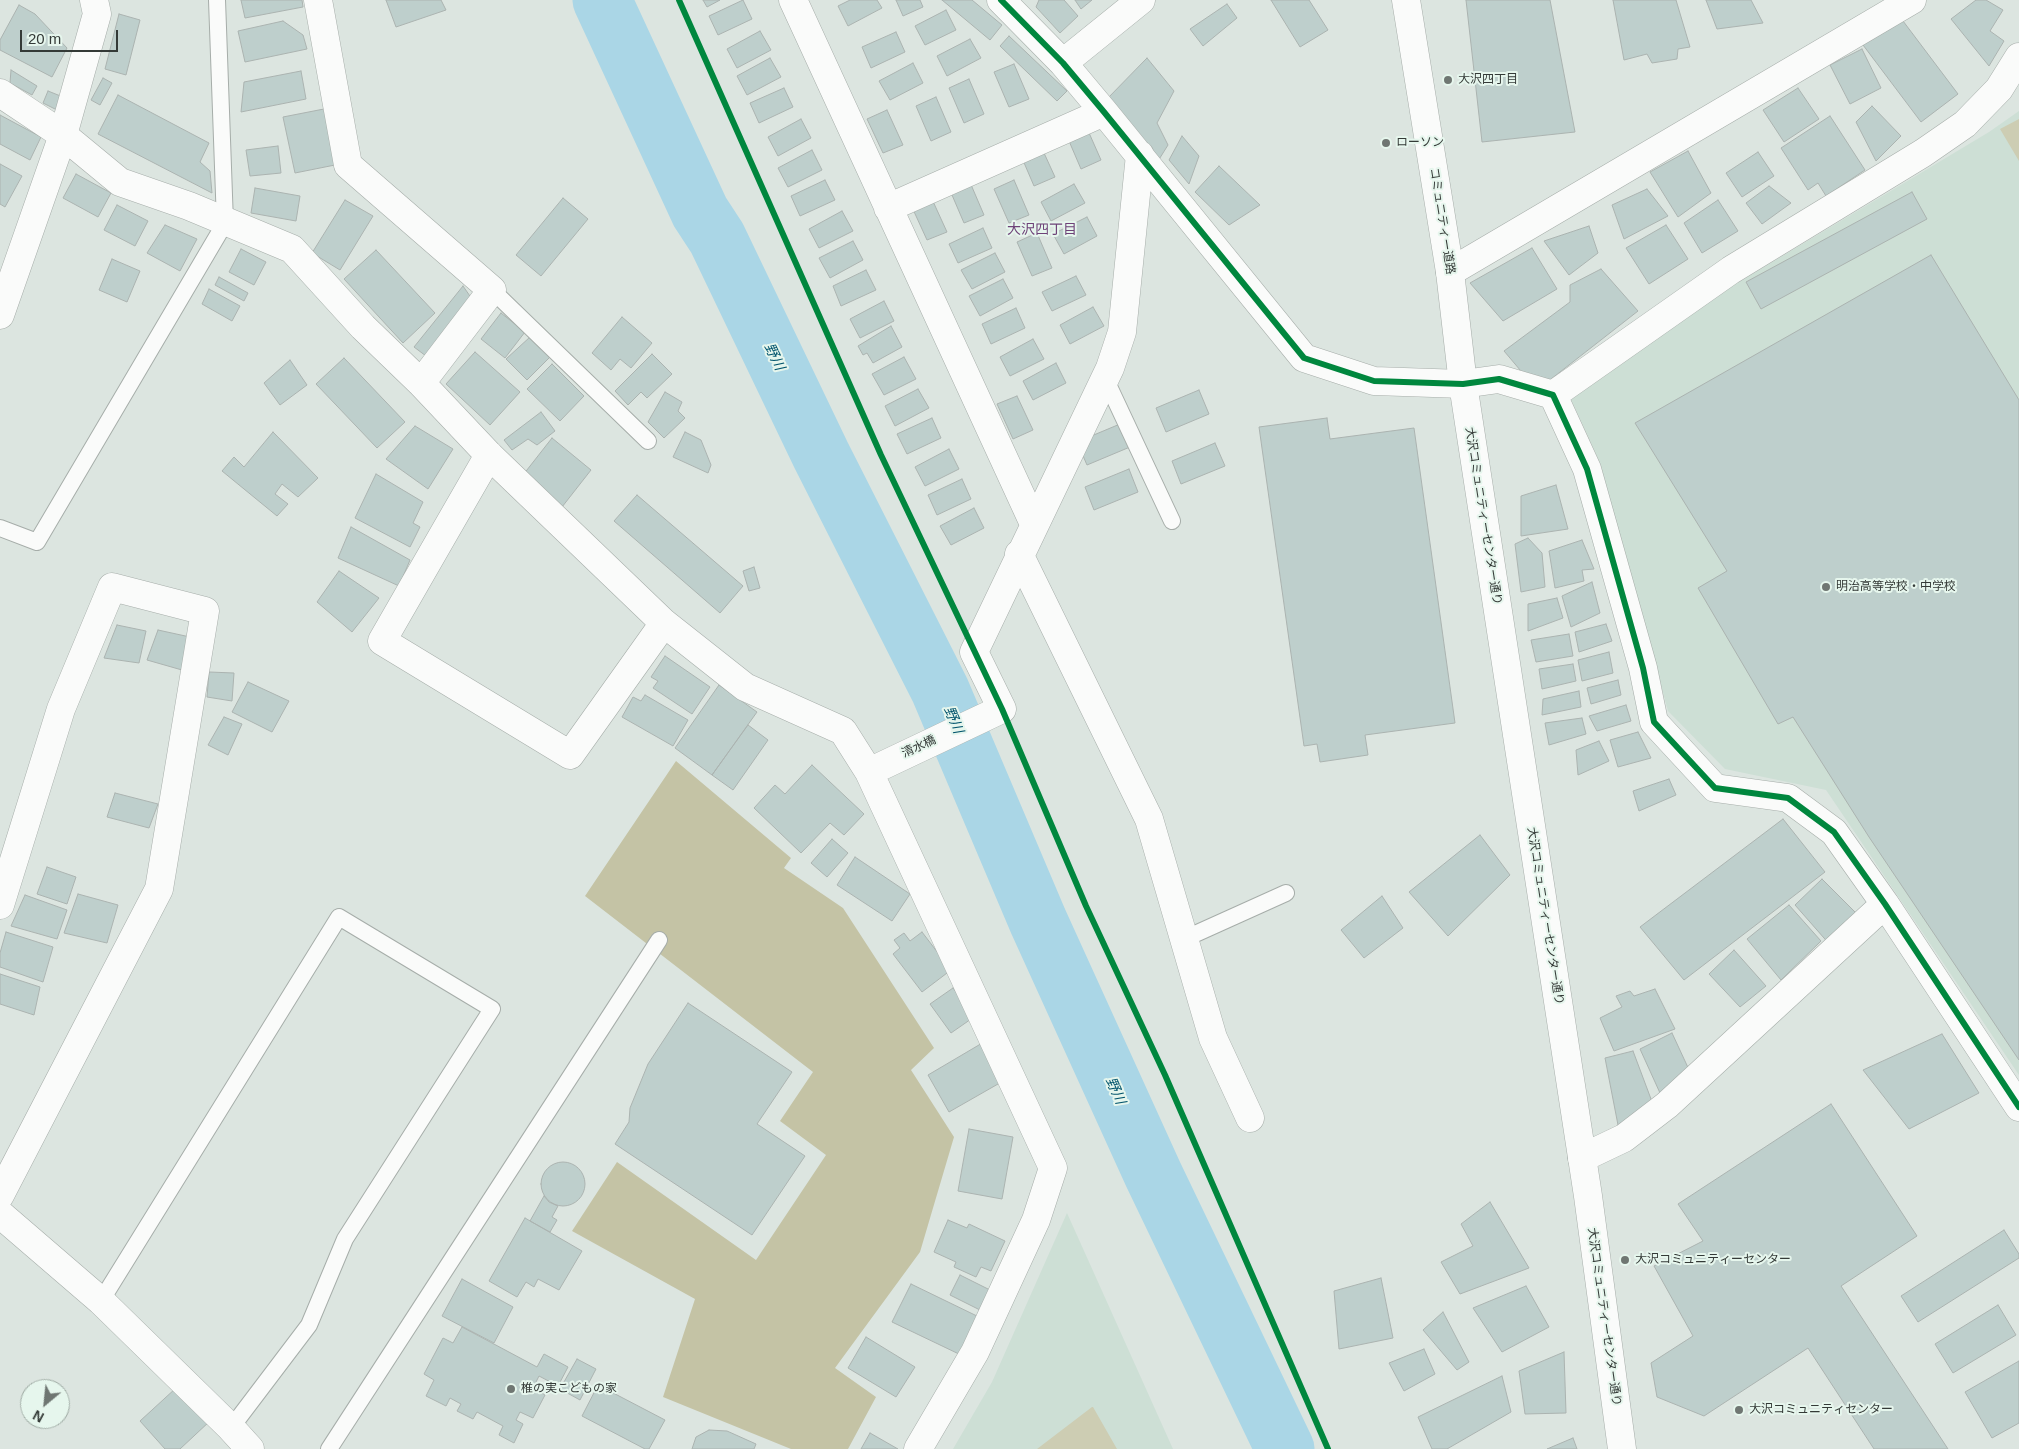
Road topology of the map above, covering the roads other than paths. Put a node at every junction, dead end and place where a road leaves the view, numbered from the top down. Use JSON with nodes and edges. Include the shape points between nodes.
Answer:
{"nodes":[{"id":1,"x":94,"y":0,"type":"edge"},
{"id":2,"x":217,"y":0,"type":"edge"},
{"id":3,"x":318,"y":0,"type":"edge"},
{"id":4,"x":793,"y":0,"type":"edge"},
{"id":5,"x":1001,"y":0,"type":"edge"},
{"id":6,"x":1141,"y":0,"type":"edge"},
{"id":7,"x":1406,"y":0,"type":"edge"},
{"id":8,"x":1912,"y":0,"type":"edge"},
{"id":9,"x":2019,"y":57,"type":"edge"},
{"id":10,"x":1063,"y":63,"type":"junction"},
{"id":11,"x":0,"y":93,"type":"edge"},
{"id":12,"x":1104,"y":112,"type":"junction"},
{"id":13,"x":63,"y":134,"type":"junction"},
{"id":14,"x":1140,"y":155,"type":"junction"},
{"id":15,"x":888,"y":208,"type":"junction"},
{"id":16,"x":225,"y":223,"type":"junction"},
{"id":17,"x":1450,"y":272,"type":"junction"},
{"id":18,"x":492,"y":290,"type":"junction"},
{"id":19,"x":0,"y":315,"type":"edge"},
{"id":20,"x":1105,"y":378,"type":"junction"},
{"id":21,"x":421,"y":383,"type":"junction"},
{"id":22,"x":1463,"y":384,"type":"junction"},
{"id":23,"x":1553,"y":396,"type":"junction"},
{"id":24,"x":648,"y":441,"type":"dead end"},
{"id":25,"x":488,"y":456,"type":"junction"},
{"id":26,"x":1172,"y":521,"type":"dead end"},
{"id":27,"x":1034,"y":524,"type":"junction"},
{"id":28,"x":0,"y":528,"type":"edge"},
{"id":29,"x":1020,"y":554,"type":"junction"},
{"id":30,"x":664,"y":623,"type":"junction"},
{"id":31,"x":872,"y":769,"type":"junction"},
{"id":32,"x":1286,"y":893,"type":"dead end"},
{"id":33,"x":1885,"y":904,"type":"junction"},
{"id":34,"x":0,"y":905,"type":"edge"},
{"id":35,"x":1184,"y":939,"type":"junction"},
{"id":36,"x":659,"y":940,"type":"dead end"},
{"id":37,"x":2019,"y":1106,"type":"edge"},
{"id":38,"x":1250,"y":1118,"type":"dead end"},
{"id":39,"x":1582,"y":1158,"type":"junction"},
{"id":40,"x":0,"y":1195,"type":"edge"},
{"id":41,"x":0,"y":1214,"type":"edge"},
{"id":42,"x":101,"y":1301,"type":"junction"},
{"id":43,"x":231,"y":1428,"type":"junction"},
{"id":44,"x":250,"y":1449,"type":"edge"},
{"id":45,"x":329,"y":1449,"type":"edge"},
{"id":46,"x":918,"y":1449,"type":"edge"},
{"id":47,"x":1622,"y":1449,"type":"edge"}],
"edges":[{"from":1,"to":13,"type":"street","via":[[97,14]]},
{"from":2,"to":16,"type":"lane"},
{"from":3,"to":18,"type":"street","via":[[348,165]]},
{"from":4,"to":15,"type":"street"},
{"from":5,"to":10,"type":"street"},
{"from":6,"to":10,"type":"street"},
{"from":7,"to":17,"type":"street","name":"コミュニティー道路"},
{"from":8,"to":17,"type":"street"},
{"from":9,"to":23,"type":"street","via":[[2000,89],[1965,124],[1731,270]]},
{"from":10,"to":12,"type":"street"},
{"from":11,"to":13,"type":"street"},
{"from":12,"to":14,"type":"street"},
{"from":12,"to":15,"type":"street"},
{"from":13,"to":16,"type":"street","via":[[120,182],[189,206]]},
{"from":13,"to":19,"type":"street"},
{"from":14,"to":20,"type":"street","via":[[1122,332]]},
{"from":14,"to":22,"type":"street","via":[[1304,358],[1374,381]]},
{"from":15,"to":27,"type":"street"},
{"from":16,"to":21,"type":"street","via":[[292,249],[363,327]]},
{"from":16,"to":28,"type":"lane","via":[[37,542]]},
{"from":17,"to":22,"type":"street","name":"コミュニティー道路"},
{"from":18,"to":21,"type":"street"},
{"from":18,"to":24,"type":"lane"},
{"from":20,"to":26,"type":"lane"},
{"from":20,"to":27,"type":"street"},
{"from":21,"to":25,"type":"street"},
{"from":22,"to":23,"type":"street","via":[[1498,379]]},
{"from":22,"to":39,"type":"street","name":"大沢コミュニティーセンター通り"},
{"from":23,"to":33,"type":"street","via":[[1587,469],[1643,668],[1654,722],[1715,788],[1788,798],[1834,832]]},
{"from":25,"to":30,"type":"street"},
{"from":25,"to":30,"type":"street","via":[[382,642],[570,755]]},
{"from":27,"to":29,"type":"street"},
{"from":29,"to":31,"type":"street","name":"清水橋","via":[[974,652],[1002,709]]},
{"from":29,"to":35,"type":"street","via":[[1149,819]]},
{"from":30,"to":31,"type":"street","via":[[745,687],[843,731]]},
{"from":31,"to":46,"type":"street","via":[[1053,1168],[1036,1220],[975,1352]]},
{"from":32,"to":35,"type":"lane"},
{"from":33,"to":37,"type":"street"},
{"from":33,"to":39,"type":"street","via":[[1666,1105],[1624,1138]]},
{"from":34,"to":40,"type":"street","via":[[61,709],[112,587],[204,611],[159,889]]},
{"from":35,"to":38,"type":"street","via":[[1213,1038]]},
{"from":36,"to":45,"type":"lane"},
{"from":39,"to":47,"type":"street","name":"大沢コミュニティーセンター通り"},
{"from":41,"to":42,"type":"street"},
{"from":42,"to":43,"type":"street"},
{"from":42,"to":43,"type":"lane","via":[[340,917],[492,1009],[345,1239],[309,1325]]},
{"from":43,"to":44,"type":"street"}]}
